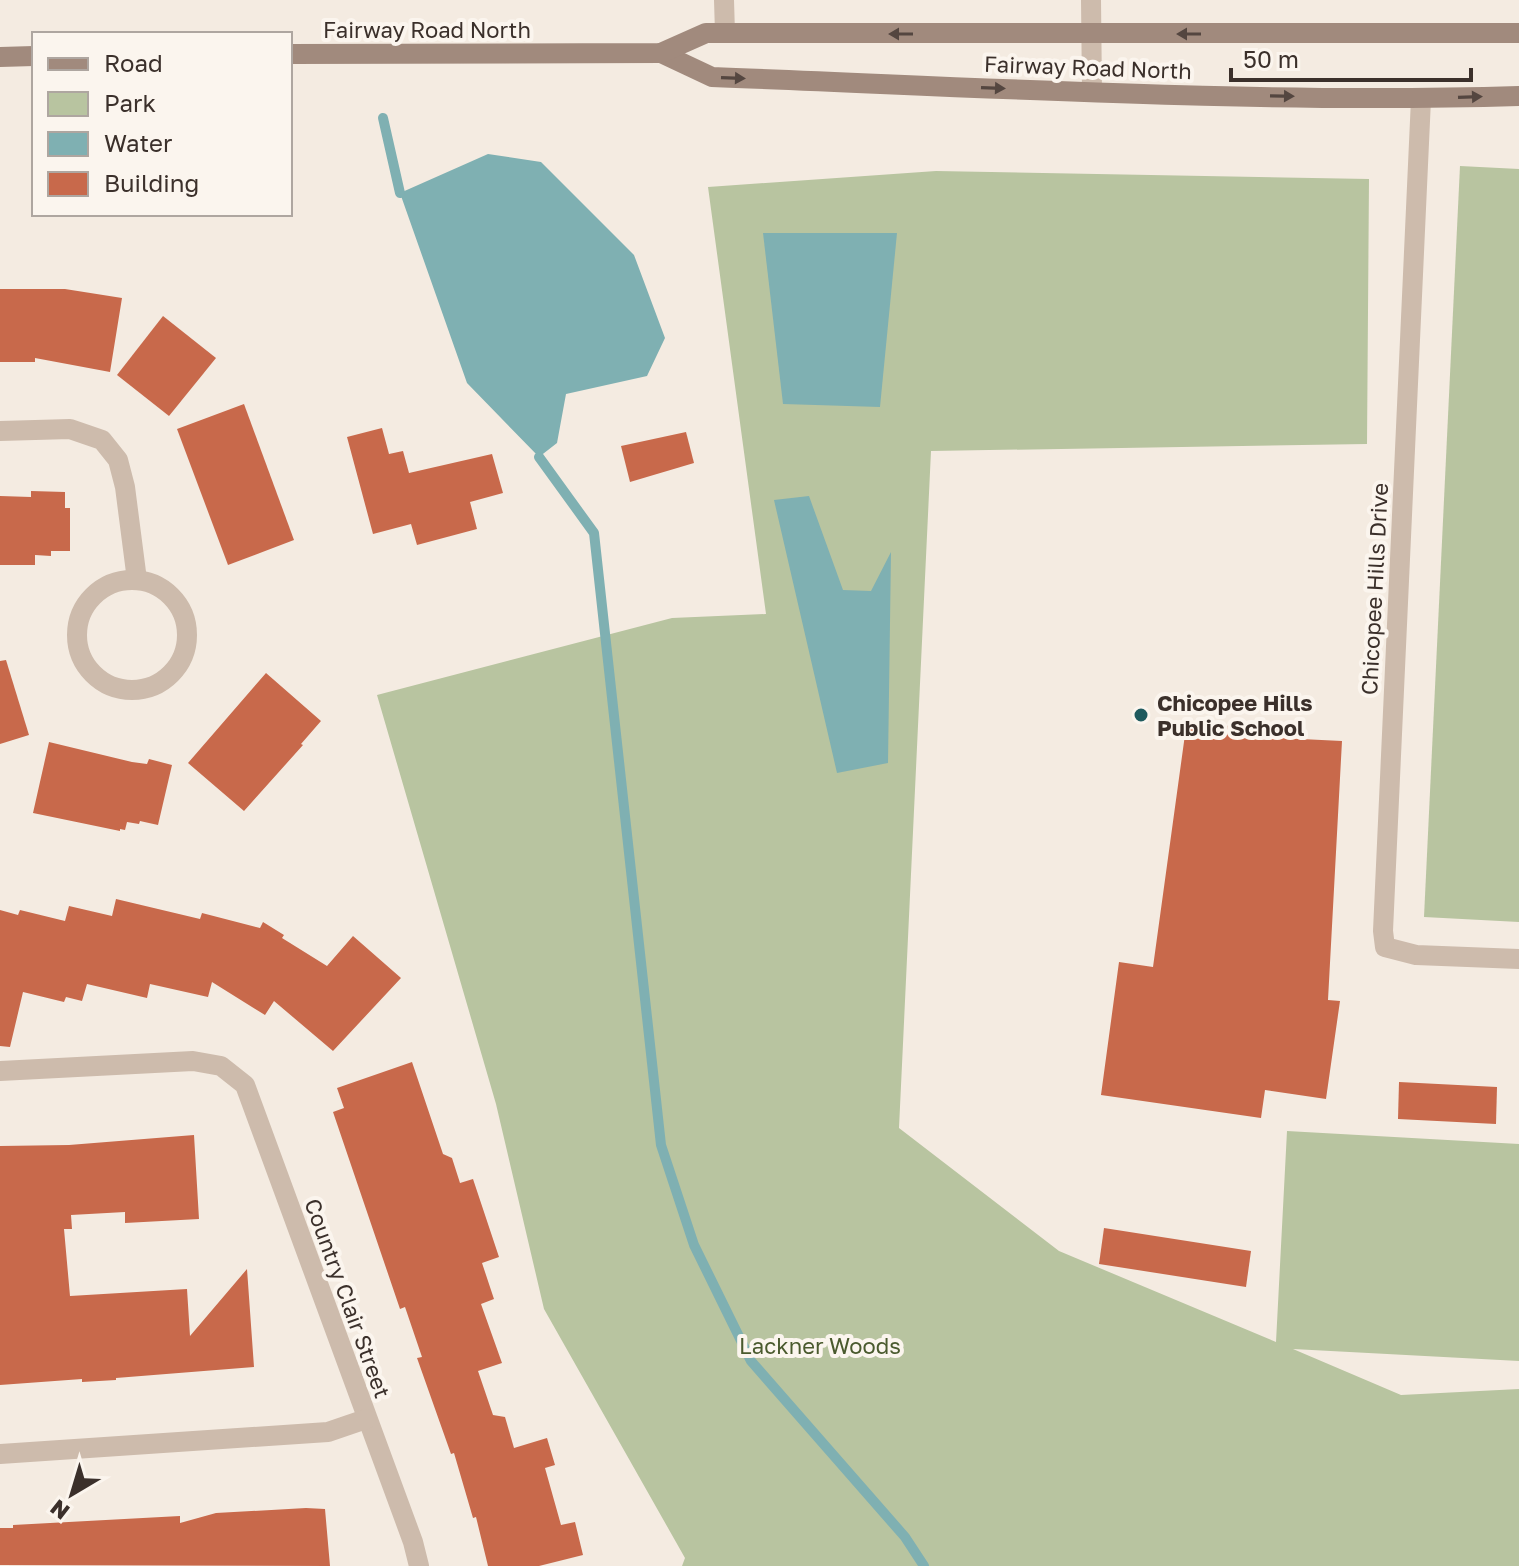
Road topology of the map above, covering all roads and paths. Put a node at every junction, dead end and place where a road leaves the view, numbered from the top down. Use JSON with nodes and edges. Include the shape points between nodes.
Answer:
{"nodes":[{"id":1,"x":724,"y":0,"type":"edge"},
{"id":2,"x":1091,"y":0,"type":"edge"},
{"id":3,"x":725,"y":33,"type":"junction"},
{"id":4,"x":1519,"y":33,"type":"edge"},
{"id":5,"x":1091,"y":34,"type":"junction"},
{"id":6,"x":661,"y":53,"type":"junction"},
{"id":7,"x":292,"y":54,"type":"edge"},
{"id":8,"x":32,"y":56,"type":"edge"},
{"id":9,"x":0,"y":57,"type":"edge"},
{"id":10,"x":1092,"y":92,"type":"junction"},
{"id":11,"x":1519,"y":96,"type":"edge"},
{"id":12,"x":1421,"y":99,"type":"junction"},
{"id":13,"x":0,"y":431,"type":"edge"},
{"id":14,"x":137,"y":580,"type":"junction"},
{"id":15,"x":1519,"y":959,"type":"edge"},
{"id":16,"x":0,"y":1071,"type":"edge"},
{"id":17,"x":366,"y":1419,"type":"junction"},
{"id":18,"x":0,"y":1454,"type":"edge"},
{"id":19,"x":419,"y":1566,"type":"edge"}],
"edges":[{"from":1,"to":3,"type":"street"},
{"from":2,"to":5,"type":"street"},
{"from":5,"to":3,"type":"main road","name":"Fairway Road North","one_way":true},
{"from":3,"to":6,"type":"main road","name":"Fairway Road North","via":[[706,33]]},
{"from":4,"to":5,"type":"main road","name":"Fairway Road North","one_way":true},
{"from":5,"to":10,"type":"street"},
{"from":6,"to":7,"type":"main road","name":"Fairway Road North"},
{"from":6,"to":10,"type":"main road","name":"Fairway Road North","one_way":true,"via":[[712,77]]},
{"from":8,"to":9,"type":"main road"},
{"from":10,"to":12,"type":"main road","name":"Fairway Road North","one_way":true},
{"from":12,"to":11,"type":"main road","name":"Fairway Road North","one_way":true},
{"from":12,"to":15,"type":"street","name":"Chicopee Hills Drive","via":[[1383,931],[1385,947],[1416,955]]},
{"from":13,"to":14,"type":"street","via":[[70,429],[102,440],[118,460],[125,487]]},
{"from":14,"to":14,"type":"street","via":[[100,589],[78,620],[76,639],[91,673],[106,685],[125,690],[162,682],[183,658],[187,639],[177,603],[163,589]]},
{"from":16,"to":17,"type":"street","name":"Country Clair Street","via":[[193,1061],[221,1066],[245,1085]]},
{"from":17,"to":18,"type":"street","name":"Country Clair Street","via":[[328,1432]]},
{"from":17,"to":19,"type":"street"}]}
